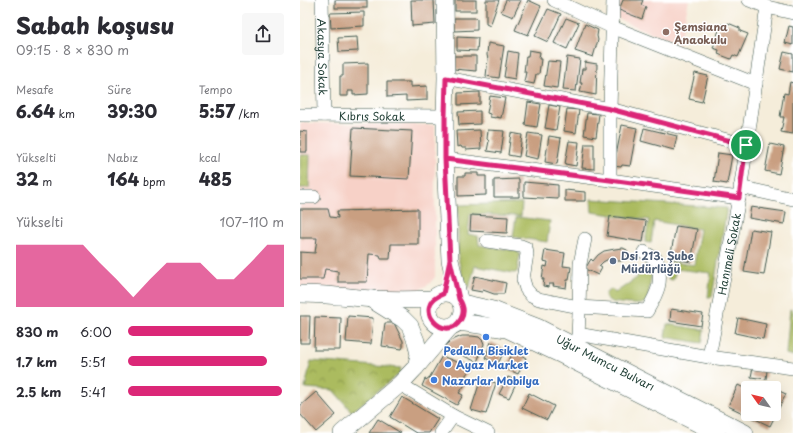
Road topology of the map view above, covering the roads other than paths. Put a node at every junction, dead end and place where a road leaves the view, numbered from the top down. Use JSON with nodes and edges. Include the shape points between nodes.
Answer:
{"nodes":[{"id":1,"x":322,"y":0,"type":"edge"},
{"id":2,"x":445,"y":0,"type":"edge"},
{"id":3,"x":554,"y":0,"type":"edge"},
{"id":4,"x":613,"y":0,"type":"edge"},
{"id":5,"x":749,"y":0,"type":"edge"},
{"id":6,"x":767,"y":7,"type":"junction"},
{"id":7,"x":793,"y":12,"type":"edge"},
{"id":8,"x":612,"y":27,"type":"junction"},
{"id":9,"x":446,"y":78,"type":"junction"},
{"id":10,"x":756,"y":84,"type":"junction"},
{"id":11,"x":610,"y":109,"type":"junction"},
{"id":12,"x":300,"y":115,"type":"edge"},
{"id":13,"x":324,"y":115,"type":"junction"},
{"id":14,"x":445,"y":116,"type":"junction"},
{"id":15,"x":746,"y":145,"type":"junction"},
{"id":16,"x":445,"y":159,"type":"junction"},
{"id":17,"x":610,"y":180,"type":"junction"},
{"id":18,"x":739,"y":193,"type":"junction"},
{"id":19,"x":300,"y":197,"type":"edge"},
{"id":20,"x":314,"y":197,"type":"dead end"},
{"id":21,"x":793,"y":199,"type":"edge"},
{"id":22,"x":585,"y":239,"type":"dead end"},
{"id":23,"x":487,"y":241,"type":"dead end"},
{"id":24,"x":644,"y":252,"type":"dead end"},
{"id":25,"x":300,"y":294,"type":"edge"},
{"id":26,"x":371,"y":299,"type":"junction"},
{"id":27,"x":449,"y":299,"type":"junction"},
{"id":28,"x":579,"y":307,"type":"junction"},
{"id":29,"x":455,"y":325,"type":"junction"},
{"id":30,"x":574,"y":341,"type":"junction"},
{"id":31,"x":709,"y":357,"type":"junction"},
{"id":32,"x":416,"y":367,"type":"junction"},
{"id":33,"x":793,"y":368,"type":"edge"},
{"id":34,"x":400,"y":384,"type":"junction"},
{"id":35,"x":453,"y":416,"type":"junction"},
{"id":36,"x":342,"y":433,"type":"edge"},
{"id":37,"x":440,"y":433,"type":"edge"},
{"id":38,"x":488,"y":433,"type":"edge"},
{"id":39,"x":717,"y":433,"type":"edge"},
{"id":40,"x":744,"y":433,"type":"edge"}],
"edges":[{"from":1,"to":13,"type":"street","name":"Akasya Sokak"},
{"from":2,"to":9,"type":"main road"},
{"from":3,"to":8,"type":"street"},
{"from":4,"to":8,"type":"street"},
{"from":5,"to":6,"type":"street"},
{"from":6,"to":7,"type":"street"},
{"from":6,"to":10,"type":"street","name":"Hanımeli Sokak"},
{"from":8,"to":10,"type":"street"},
{"from":8,"to":11,"type":"street"},
{"from":9,"to":11,"type":"street"},
{"from":9,"to":14,"type":"main road"},
{"from":10,"to":15,"type":"street","name":"Hanımeli Sokak"},
{"from":11,"to":15,"type":"street"},
{"from":11,"to":17,"type":"street"},
{"from":12,"to":13,"type":"street","name":"Kıbrıs Sokak"},
{"from":13,"to":14,"type":"street","name":"Kıbrıs Sokak"},
{"from":14,"to":16,"type":"main road"},
{"from":15,"to":18,"type":"street","name":"Hanımeli Sokak"},
{"from":16,"to":17,"type":"street"},
{"from":16,"to":27,"type":"main road","via":[[450,260]]},
{"from":17,"to":18,"type":"street"},
{"from":18,"to":21,"type":"street"},
{"from":18,"to":31,"type":"street","name":"Hanımeli Sokak"},
{"from":19,"to":20,"type":"street"},
{"from":22,"to":28,"type":"street","via":[[580,264]]},
{"from":23,"to":28,"type":"street","via":[[526,248],[523,279],[531,295]]},
{"from":24,"to":28,"type":"street","via":[[657,260],[660,271],[658,289],[647,311]]},
{"from":25,"to":26,"type":"main road","name":"Uğur Mumcu Bulvarı"},
{"from":26,"to":27,"type":"main road","name":"Uğur Mumcu Bulvarı"},
{"from":26,"to":32,"type":"main road","via":[[410,326],[420,355]]},
{"from":27,"to":29,"type":"main road","via":[[463,308],[462,318]]},
{"from":27,"to":29,"type":"main road","via":[[431,303],[431,319],[435,324],[445,328]]},
{"from":27,"to":30,"type":"main road","name":"Uğur Mumcu Bulvarı","via":[[493,310]]},
{"from":28,"to":30,"type":"street"},
{"from":29,"to":32,"type":"main road"},
{"from":29,"to":39,"type":"main road","name":"Uğur Mumcu Bulvarı","via":[[507,329]]},
{"from":30,"to":31,"type":"street","via":[[583,335]]},
{"from":30,"to":40,"type":"main road","name":"Uğur Mumcu Bulvarı"},
{"from":31,"to":33,"type":"street"},
{"from":32,"to":34,"type":"main road"},
{"from":34,"to":35,"type":"street"},
{"from":34,"to":36,"type":"main road"},
{"from":35,"to":37,"type":"street"},
{"from":35,"to":38,"type":"street"}]}
